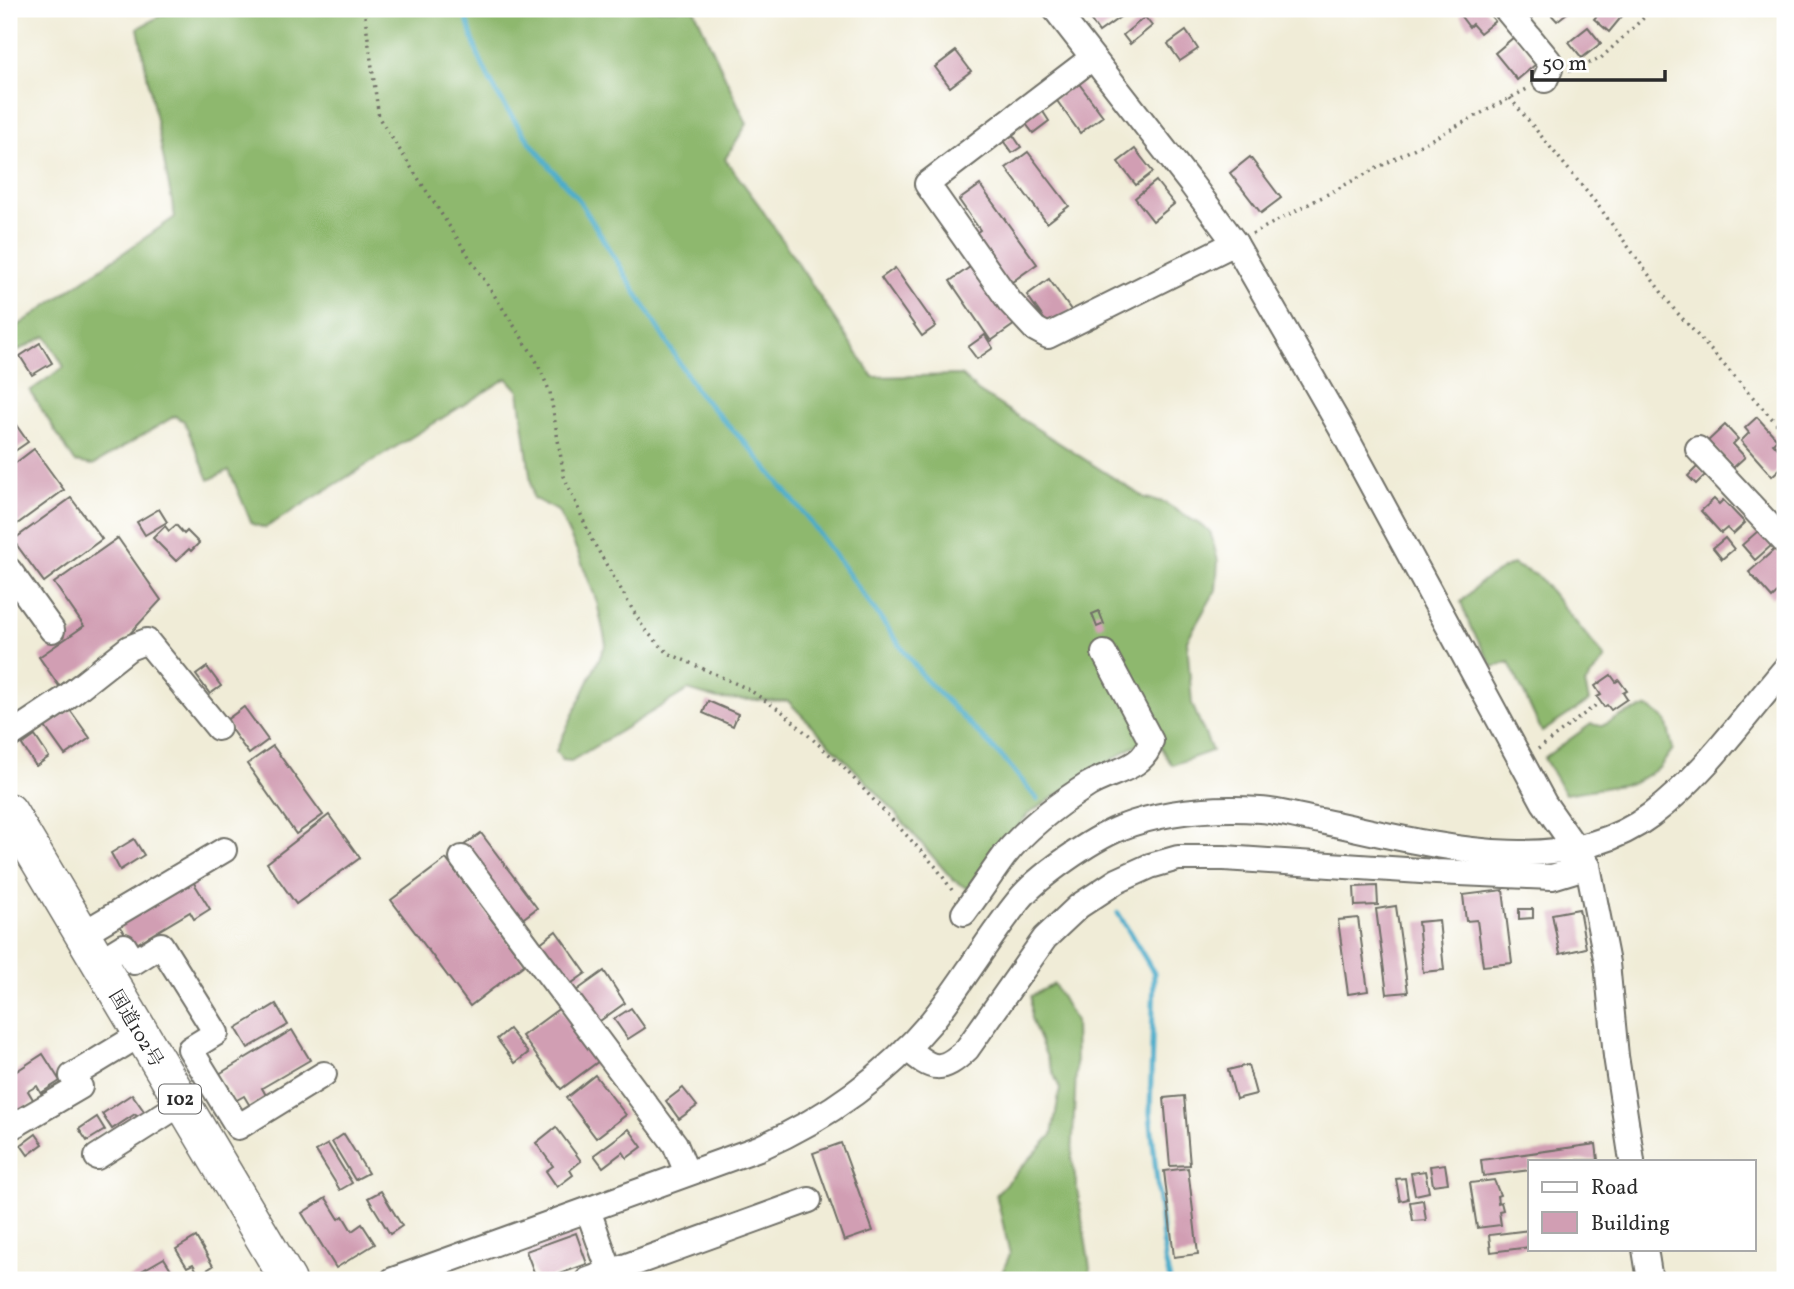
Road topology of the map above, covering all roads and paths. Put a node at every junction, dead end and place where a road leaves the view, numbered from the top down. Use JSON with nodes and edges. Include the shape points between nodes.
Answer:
{"nodes":[{"id":1,"x":364,"y":9,"type":"edge"},
{"id":2,"x":1055,"y":9,"type":"edge"},
{"id":3,"x":1506,"y":9,"type":"edge"},
{"id":4,"x":1653,"y":9,"type":"edge"},
{"id":5,"x":1092,"y":58,"type":"junction"},
{"id":6,"x":1545,"y":80,"type":"junction"},
{"id":7,"x":1510,"y":98,"type":"junction"},
{"id":8,"x":1235,"y":243,"type":"junction"},
{"id":9,"x":1785,"y":433,"type":"edge"},
{"id":10,"x":1698,"y":449,"type":"dead end"},
{"id":11,"x":1785,"y":542,"type":"edge"},
{"id":12,"x":9,"y":570,"type":"edge"},
{"id":13,"x":52,"y":630,"type":"dead end"},
{"id":14,"x":1104,"y":653,"type":"dead end"},
{"id":15,"x":1785,"y":669,"type":"edge"},
{"id":16,"x":218,"y":728,"type":"dead end"},
{"id":17,"x":9,"y":736,"type":"edge"},
{"id":18,"x":9,"y":811,"type":"edge"},
{"id":19,"x":223,"y":850,"type":"dead end"},
{"id":20,"x":1583,"y":857,"type":"junction"},
{"id":21,"x":462,"y":858,"type":"dead end"},
{"id":22,"x":964,"y":913,"type":"joint"},
{"id":23,"x":90,"y":948,"type":"junction"},
{"id":24,"x":141,"y":1034,"type":"junction"},
{"id":25,"x":907,"y":1048,"type":"junction"},
{"id":26,"x":324,"y":1074,"type":"dead end"},
{"id":27,"x":216,"y":1092,"type":"junction"},
{"id":28,"x":185,"y":1107,"type":"junction"},
{"id":29,"x":15,"y":1125,"type":"dead end"},
{"id":30,"x":97,"y":1157,"type":"dead end"},
{"id":31,"x":1632,"y":1160,"type":"edge"},
{"id":32,"x":687,"y":1173,"type":"junction"},
{"id":33,"x":808,"y":1200,"type":"dead end"},
{"id":34,"x":588,"y":1210,"type":"junction"},
{"id":35,"x":1645,"y":1250,"type":"edge"},
{"id":36,"x":599,"y":1276,"type":"edge"},
{"id":37,"x":288,"y":1280,"type":"edge"},
{"id":38,"x":393,"y":1280,"type":"edge"},
{"id":39,"x":1650,"y":1280,"type":"edge"}],
"edges":[{"from":1,"to":22,"type":"path","via":[[379,118],[535,358],[550,391],[564,476],[592,540],[644,629],[668,653],[748,689],[784,713],[842,766],[936,867]]},
{"from":2,"to":5,"type":"street"},
{"from":3,"to":6,"type":"street","via":[[1549,61]]},
{"from":4,"to":6,"type":"path","via":[[1600,60]]},
{"from":5,"to":8,"type":"street"},
{"from":5,"to":8,"type":"street","via":[[927,184],[1010,302],[1048,336]]},
{"from":6,"to":7,"type":"path"},
{"from":7,"to":8,"type":"path"},
{"from":7,"to":9,"type":"path","via":[[1600,208],[1673,308]]},
{"from":8,"to":20,"type":"street","via":[[1545,803]]},
{"from":10,"to":11,"type":"street"},
{"from":12,"to":13,"type":"street"},
{"from":14,"to":22,"type":"street","via":[[1151,741],[1148,752],[1138,762],[1090,783],[1030,829]]},
{"from":15,"to":20,"type":"street","via":[[1691,779],[1652,815]]},
{"from":16,"to":17,"type":"street","via":[[147,641],[129,648]]},
{"from":18,"to":23,"type":"highway","name":"国道102号","number":"102"},
{"from":19,"to":23,"type":"street"},
{"from":20,"to":25,"type":"street","via":[[1552,877],[1178,858],[1116,881],[1079,906],[1045,938],[953,1062],[942,1067],[924,1064]]},
{"from":20,"to":25,"type":"street","via":[[1500,854],[1263,810],[1161,815],[1117,829],[1055,868],[1021,897],[944,1005]]},
{"from":20,"to":31,"type":"street","via":[[1607,963]]},
{"from":21,"to":32,"type":"street","via":[[675,1144]]},
{"from":23,"to":24,"type":"highway","name":"国道102号","number":"102"},
{"from":23,"to":27,"type":"street","via":[[124,946],[134,962],[162,945],[216,1033],[190,1049]]},
{"from":24,"to":28,"type":"highway","name":"国道102号","number":"102"},
{"from":24,"to":29,"type":"street","via":[[72,1076],[80,1087]]},
{"from":25,"to":32,"type":"street","via":[[845,1102],[799,1130]]},
{"from":26,"to":27,"type":"street","via":[[238,1127]]},
{"from":27,"to":28,"type":"street"},
{"from":28,"to":30,"type":"street"},
{"from":28,"to":37,"type":"highway","name":"国道102号","number":"102"},
{"from":32,"to":34,"type":"street"},
{"from":33,"to":36,"type":"street"},
{"from":34,"to":36,"type":"street"},
{"from":34,"to":38,"type":"street"},
{"from":35,"to":39,"type":"street"}]}
